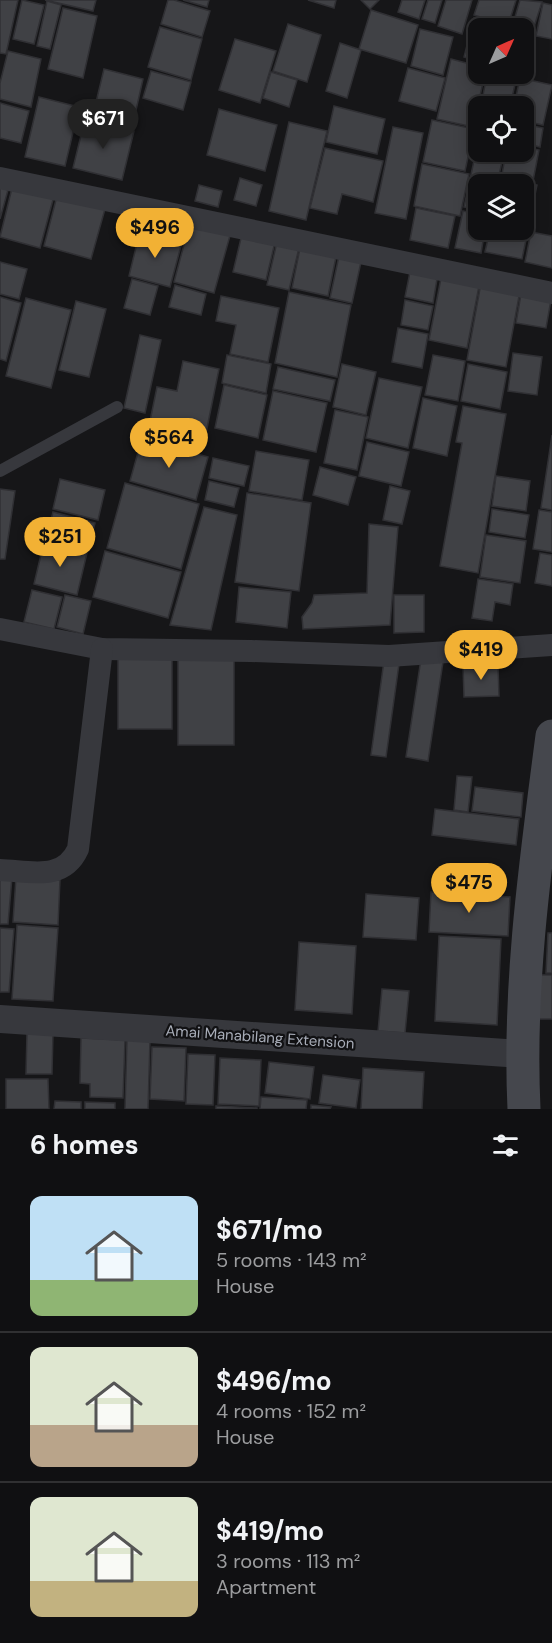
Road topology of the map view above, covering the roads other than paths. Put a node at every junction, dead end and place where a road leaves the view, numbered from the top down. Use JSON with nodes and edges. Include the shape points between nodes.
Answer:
{"nodes":[{"id":1,"x":0,"y":178,"type":"edge"},
{"id":2,"x":552,"y":293,"type":"edge"},
{"id":3,"x":117,"y":407,"type":"dead end"},
{"id":4,"x":0,"y":471,"type":"edge"},
{"id":5,"x":0,"y":629,"type":"edge"},
{"id":6,"x":552,"y":645,"type":"edge"},
{"id":7,"x":102,"y":649,"type":"junction"},
{"id":8,"x":552,"y":736,"type":"edge"},
{"id":9,"x":0,"y":870,"type":"edge"},
{"id":10,"x":0,"y":1019,"type":"edge"},
{"id":11,"x":521,"y":1054,"type":"junction"},
{"id":12,"x":524,"y":1109,"type":"edge"}],
"edges":[{"from":1,"to":2,"type":"street"},
{"from":3,"to":4,"type":"lane"},
{"from":5,"to":7,"type":"street"},
{"from":6,"to":7,"type":"street","via":[[389,656]]},
{"from":7,"to":9,"type":"street","via":[[74,858],[67,866],[50,872]]},
{"from":8,"to":11,"type":"main road","via":[[534,873]]},
{"from":10,"to":11,"type":"street","name":"Amai Manabilang Extension"},
{"from":11,"to":12,"type":"main road"}]}
